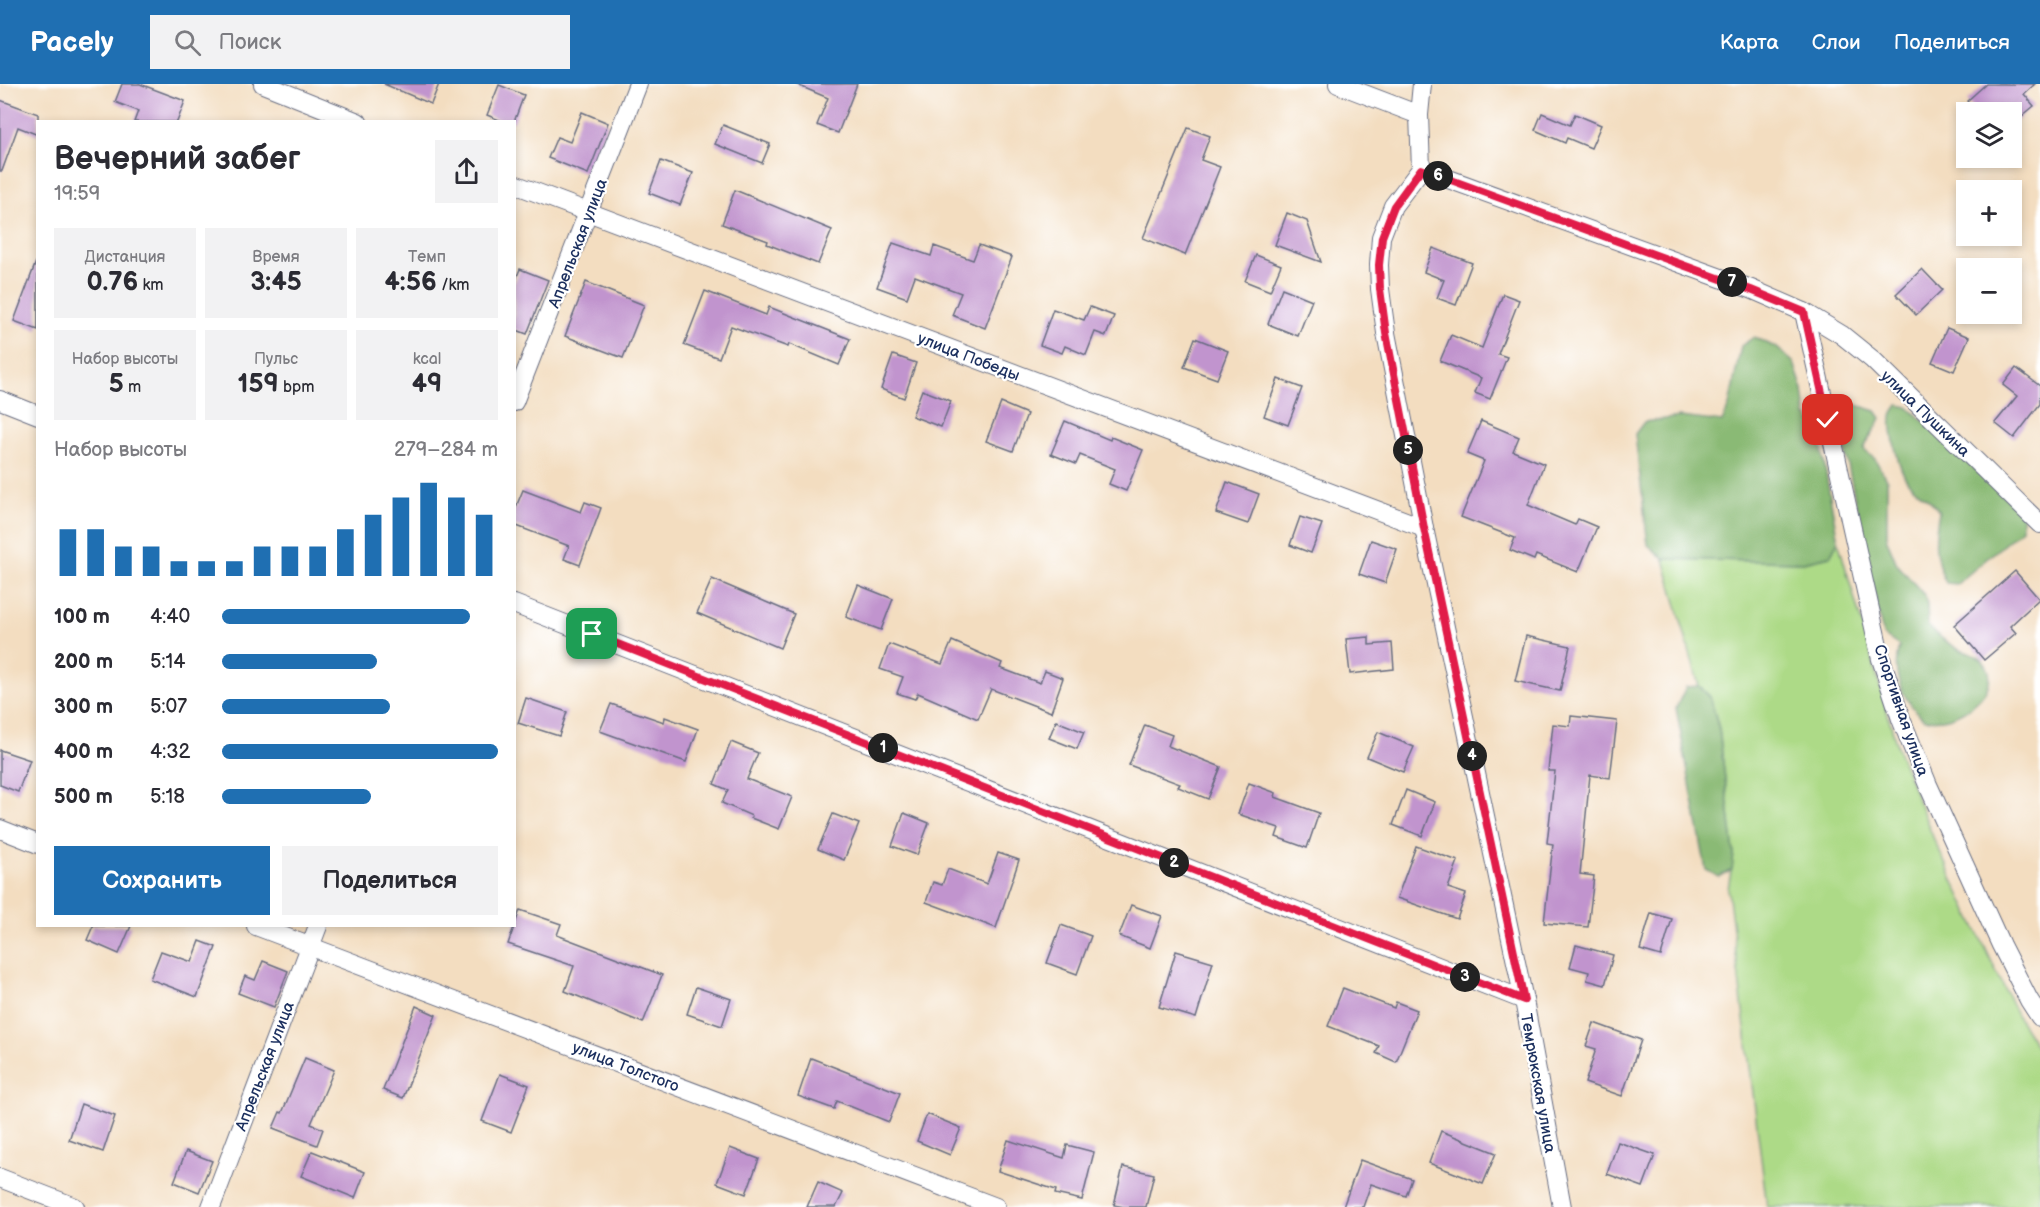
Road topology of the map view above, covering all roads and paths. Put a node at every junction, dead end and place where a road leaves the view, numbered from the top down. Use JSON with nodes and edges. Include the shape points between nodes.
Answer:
{"nodes":[{"id":1,"x":263,"y":84,"type":"edge"},
{"id":2,"x":638,"y":84,"type":"edge"},
{"id":3,"x":1338,"y":84,"type":"edge"},
{"id":4,"x":1422,"y":84,"type":"edge"},
{"id":5,"x":1419,"y":115,"type":"junction"},
{"id":6,"x":353,"y":120,"type":"edge"},
{"id":7,"x":1421,"y":169,"type":"junction"},
{"id":8,"x":516,"y":185,"type":"edge"},
{"id":9,"x":589,"y":213,"type":"junction"},
{"id":10,"x":1804,"y":312,"type":"junction"},
{"id":11,"x":516,"y":397,"type":"edge"},
{"id":12,"x":0,"y":400,"type":"edge"},
{"id":13,"x":36,"y":414,"type":"edge"},
{"id":14,"x":2040,"y":524,"type":"edge"},
{"id":15,"x":1424,"y":528,"type":"junction"},
{"id":16,"x":516,"y":605,"type":"edge"},
{"id":17,"x":0,"y":830,"type":"edge"},
{"id":18,"x":36,"y":843,"type":"edge"},
{"id":19,"x":259,"y":927,"type":"edge"},
{"id":20,"x":318,"y":927,"type":"edge"},
{"id":21,"x":310,"y":946,"type":"junction"},
{"id":22,"x":1524,"y":1000,"type":"junction"},
{"id":23,"x":2040,"y":1017,"type":"edge"},
{"id":24,"x":0,"y":1178,"type":"edge"},
{"id":25,"x":75,"y":1207,"type":"edge"},
{"id":26,"x":210,"y":1207,"type":"edge"},
{"id":27,"x":996,"y":1207,"type":"edge"},
{"id":28,"x":1562,"y":1207,"type":"edge"}],
"edges":[{"from":1,"to":6,"type":"street"},
{"from":2,"to":9,"type":"street","name":"Апрельская улица"},
{"from":3,"to":5,"type":"street"},
{"from":4,"to":5,"type":"street"},
{"from":5,"to":7,"type":"street"},
{"from":7,"to":10,"type":"street","name":"улица Пушкина"},
{"from":7,"to":15,"type":"street","name":"Темрюкская улица","via":[[1394,206],[1382,237],[1379,265],[1386,333]]},
{"from":8,"to":9,"type":"street","name":"улица Победы"},
{"from":9,"to":11,"type":"street","name":"Апрельская улица"},
{"from":9,"to":15,"type":"street","name":"улица Победы"},
{"from":10,"to":14,"type":"street","name":"улица Пушкина","via":[[1873,360]]},
{"from":10,"to":23,"type":"street","name":"Спортивная улица","via":[[1881,659],[1928,785]]},
{"from":12,"to":13,"type":"street"},
{"from":15,"to":22,"type":"street","name":"Темрюкская улица"},
{"from":16,"to":22,"type":"street"},
{"from":17,"to":18,"type":"street"},
{"from":19,"to":21,"type":"street","name":"улица Толстого"},
{"from":20,"to":21,"type":"street","name":"Апрельская улица"},
{"from":21,"to":26,"type":"street","name":"Апрельская улица"},
{"from":21,"to":27,"type":"street","name":"улица Толстого"},
{"from":22,"to":28,"type":"street","name":"Темрюкская улица"},
{"from":24,"to":25,"type":"street"}]}
